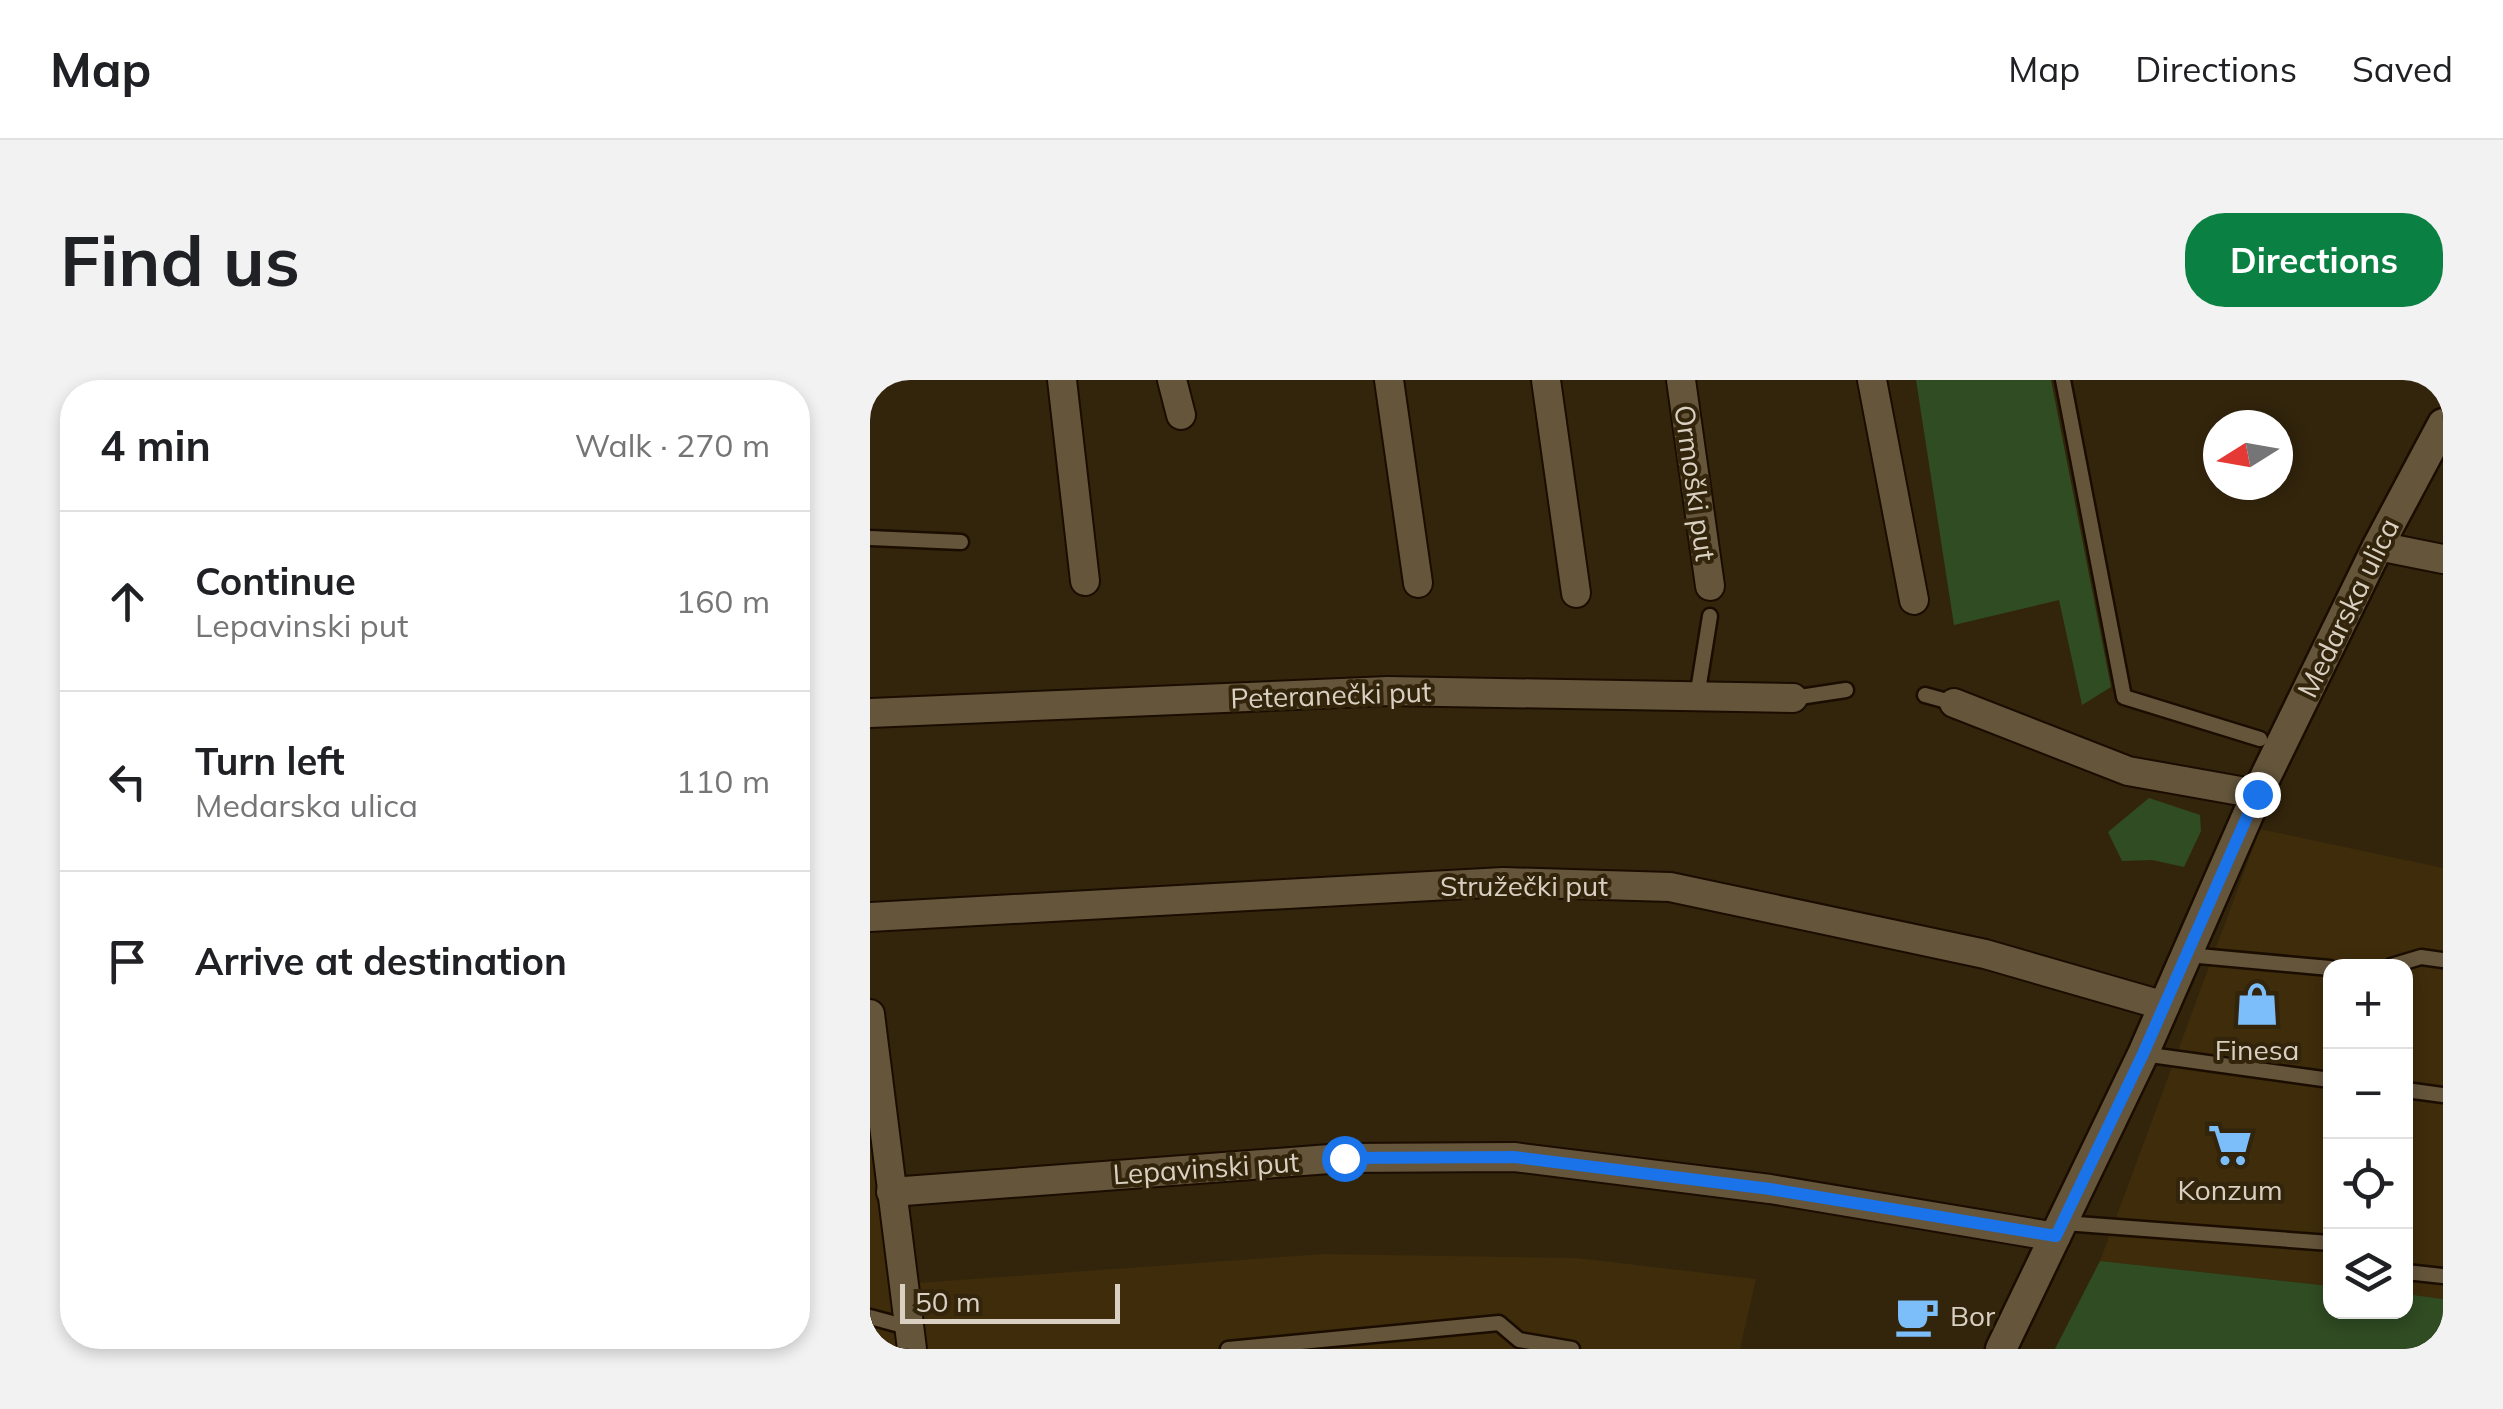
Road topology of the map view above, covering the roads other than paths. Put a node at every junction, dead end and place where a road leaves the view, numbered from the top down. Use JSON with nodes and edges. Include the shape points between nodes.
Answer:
{"nodes":[{"id":1,"x":1062,"y":380,"type":"edge"},
{"id":2,"x":1172,"y":380,"type":"edge"},
{"id":3,"x":1389,"y":380,"type":"edge"},
{"id":4,"x":1546,"y":380,"type":"edge"},
{"id":5,"x":1681,"y":380,"type":"edge"},
{"id":6,"x":1872,"y":380,"type":"edge"},
{"id":7,"x":2063,"y":380,"type":"edge"},
{"id":8,"x":1181,"y":415,"type":"dead end"},
{"id":9,"x":2443,"y":424,"type":"edge"},
{"id":10,"x":870,"y":538,"type":"edge"},
{"id":11,"x":960,"y":542,"type":"dead end"},
{"id":12,"x":2378,"y":546,"type":"junction"},
{"id":13,"x":2443,"y":559,"type":"edge"},
{"id":14,"x":1084,"y":581,"type":"dead end"},
{"id":15,"x":1418,"y":583,"type":"dead end"},
{"id":16,"x":1710,"y":586,"type":"dead end"},
{"id":17,"x":1576,"y":593,"type":"dead end"},
{"id":18,"x":1914,"y":600,"type":"dead end"},
{"id":19,"x":1710,"y":616,"type":"dead end"},
{"id":20,"x":1846,"y":690,"type":"dead end"},
{"id":21,"x":1925,"y":695,"type":"dead end"},
{"id":22,"x":1697,"y":696,"type":"junction"},
{"id":23,"x":1793,"y":698,"type":"joint"},
{"id":24,"x":1954,"y":702,"type":"joint"},
{"id":25,"x":870,"y":713,"type":"edge"},
{"id":26,"x":2260,"y":739,"type":"dead end"},
{"id":27,"x":2257,"y":794,"type":"junction"},
{"id":28,"x":870,"y":917,"type":"edge"},
{"id":29,"x":2187,"y":954,"type":"junction"},
{"id":30,"x":2413,"y":959,"type":"edge"},
{"id":31,"x":2443,"y":960,"type":"edge"},
{"id":32,"x":2323,"y":967,"type":"edge"},
{"id":33,"x":2164,"y":1006,"type":"junction"},
{"id":34,"x":870,"y":1014,"type":"edge"},
{"id":35,"x":2143,"y":1054,"type":"junction"},
{"id":36,"x":2323,"y":1079,"type":"edge"},
{"id":37,"x":2413,"y":1091,"type":"edge"},
{"id":38,"x":2443,"y":1095,"type":"edge"},
{"id":39,"x":891,"y":1192,"type":"junction"},
{"id":40,"x":2060,"y":1230,"type":"junction"},
{"id":41,"x":2323,"y":1243,"type":"edge"},
{"id":42,"x":2413,"y":1273,"type":"edge"},
{"id":43,"x":2443,"y":1276,"type":"edge"},
{"id":44,"x":870,"y":1317,"type":"edge"},
{"id":45,"x":896,"y":1324,"type":"dead end"},
{"id":46,"x":912,"y":1349,"type":"edge"},
{"id":47,"x":1228,"y":1349,"type":"edge"},
{"id":48,"x":1572,"y":1349,"type":"edge"},
{"id":49,"x":2001,"y":1349,"type":"edge"}],
"edges":[{"from":1,"to":14,"type":"street"},
{"from":2,"to":8,"type":"street"},
{"from":3,"to":15,"type":"street"},
{"from":4,"to":17,"type":"street"},
{"from":5,"to":16,"type":"street","name":"Ormoški put"},
{"from":6,"to":18,"type":"street"},
{"from":7,"to":26,"type":"lane","via":[[2124,697]]},
{"from":9,"to":12,"type":"street","name":"Medarska ulica"},
{"from":10,"to":11,"type":"lane"},
{"from":12,"to":13,"type":"street"},
{"from":12,"to":27,"type":"street","name":"Medarska ulica"},
{"from":19,"to":22,"type":"lane"},
{"from":20,"to":23,"type":"lane"},
{"from":21,"to":24,"type":"lane"},
{"from":22,"to":23,"type":"street","name":"Peteranečki put"},
{"from":22,"to":25,"type":"street","name":"Peteranečki put","via":[[1388,691]]},
{"from":24,"to":27,"type":"street","via":[[2128,771]]},
{"from":27,"to":29,"type":"street","name":"Medarska ulica"},
{"from":28,"to":33,"type":"street","name":"Stružečki put","via":[[1503,882],[1670,887],[1985,954]]},
{"from":29,"to":32,"type":"lane"},
{"from":29,"to":33,"type":"street","name":"Medarska ulica"},
{"from":30,"to":31,"type":"lane"},
{"from":33,"to":35,"type":"street","name":"Medarska ulica"},
{"from":34,"to":39,"type":"street"},
{"from":35,"to":36,"type":"lane"},
{"from":35,"to":40,"type":"street","name":"Medarska ulica"},
{"from":37,"to":38,"type":"lane"},
{"from":39,"to":40,"type":"street","name":"Lepavinski put","via":[[1344,1158],[1514,1157]]},
{"from":39,"to":46,"type":"street"},
{"from":40,"to":41,"type":"lane"},
{"from":40,"to":49,"type":"street","name":"Medarska ulica"},
{"from":42,"to":43,"type":"lane"},
{"from":44,"to":45,"type":"lane"},
{"from":47,"to":48,"type":"lane","via":[[1498,1323],[1519,1340]]}]}
